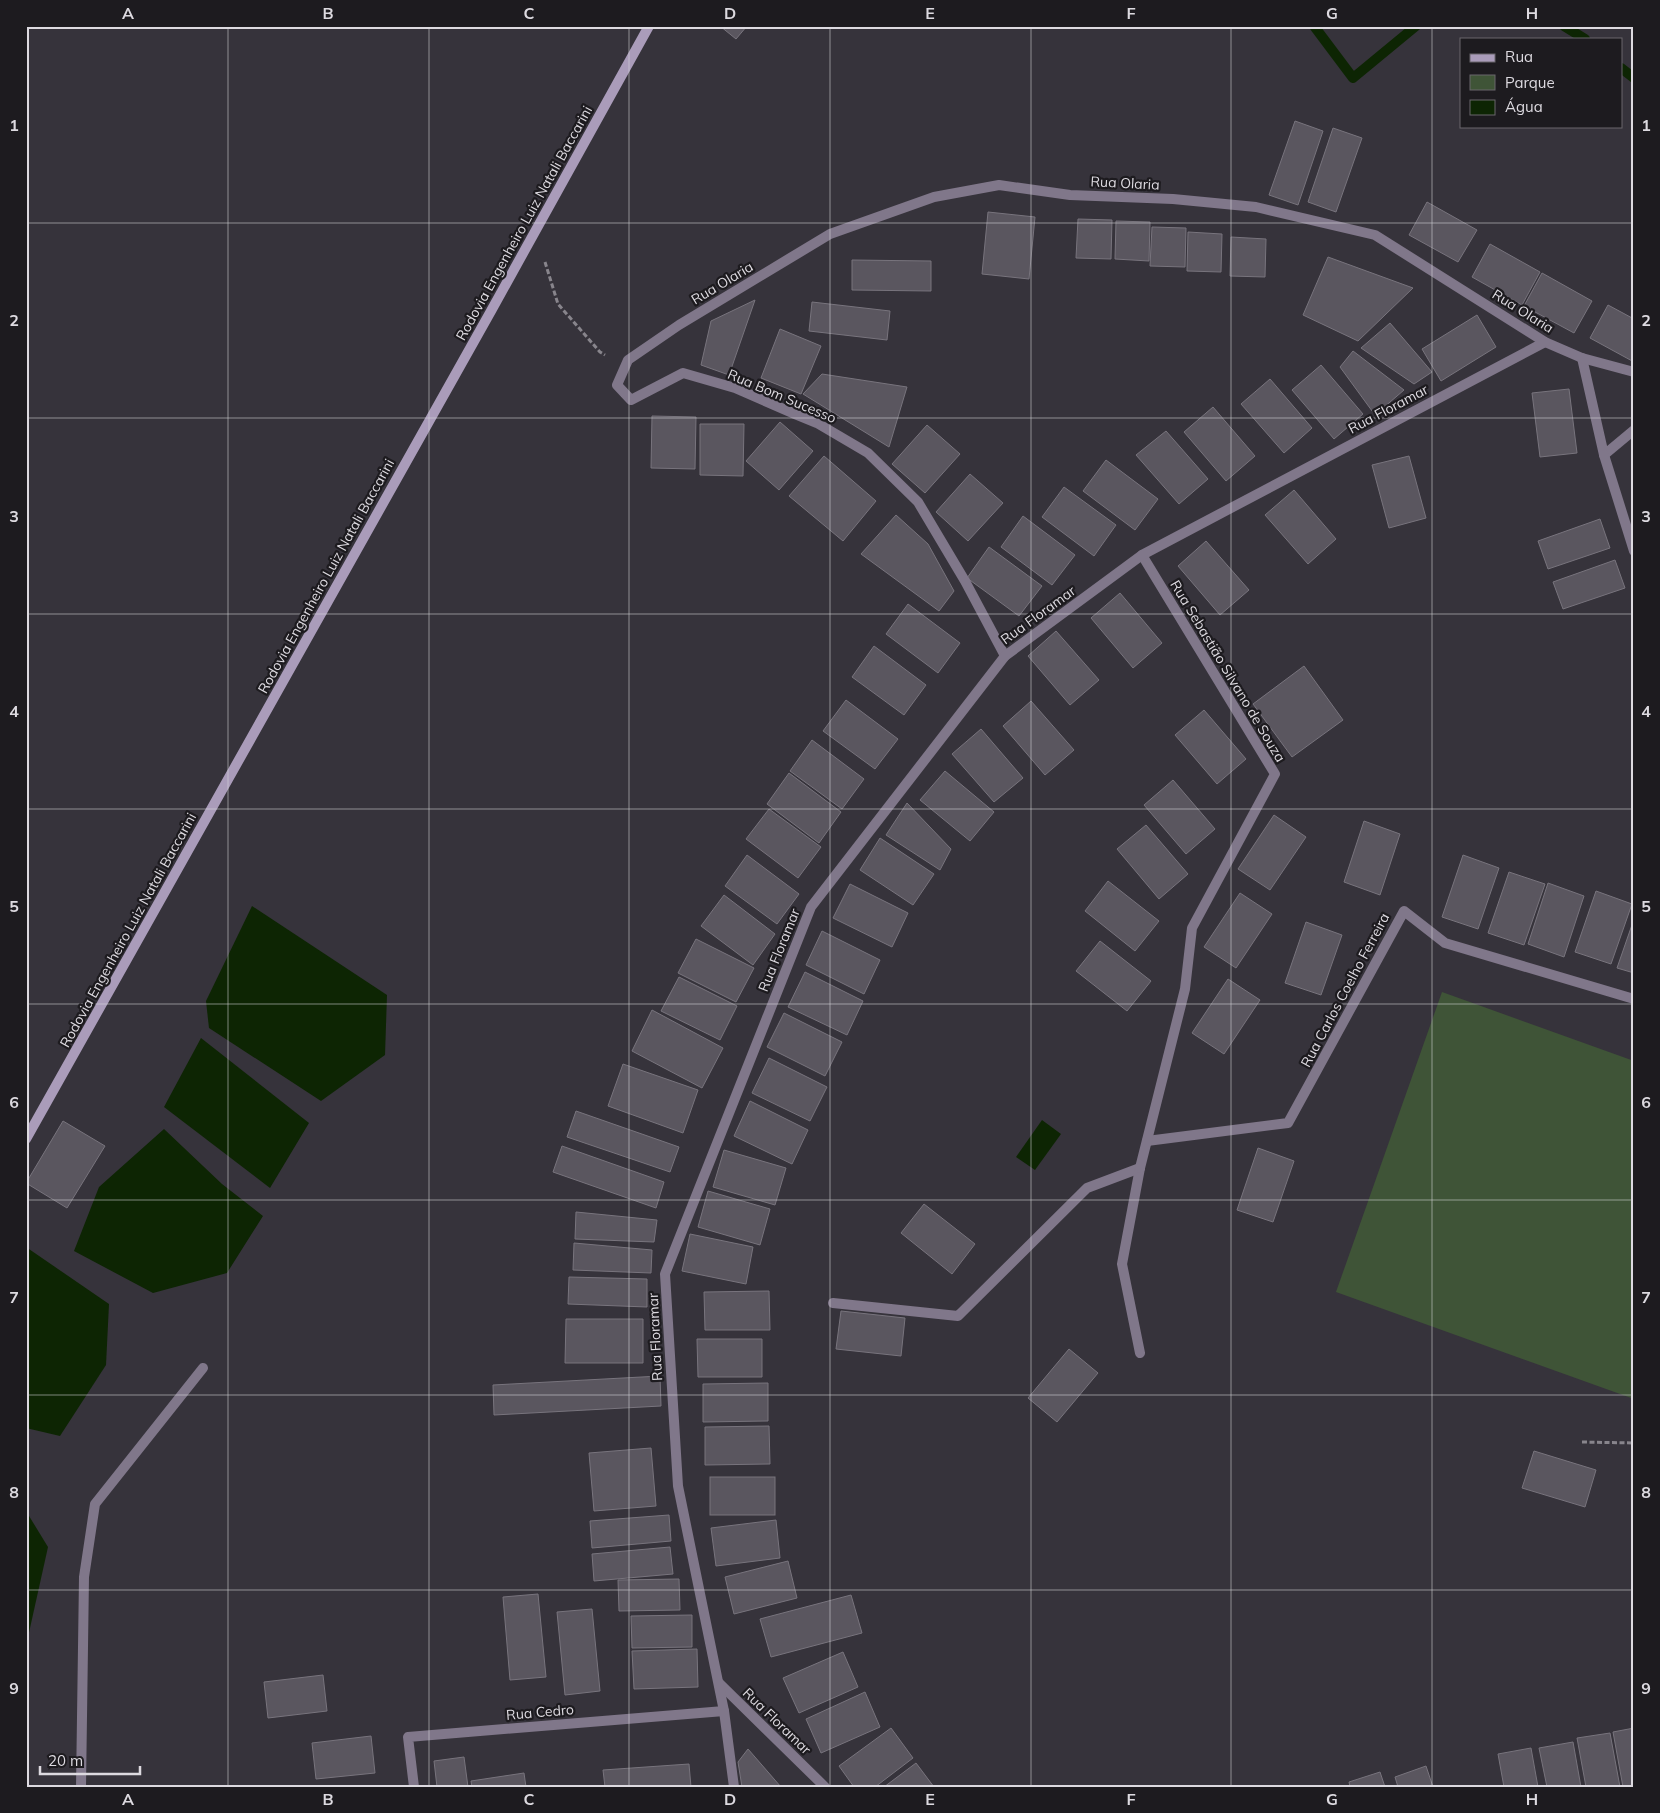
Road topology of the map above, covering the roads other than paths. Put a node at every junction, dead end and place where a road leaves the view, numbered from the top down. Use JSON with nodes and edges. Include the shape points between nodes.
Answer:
{"nodes":[{"id":1,"x":649,"y":26,"type":"edge"},
{"id":2,"x":1545,"y":342,"type":"junction"},
{"id":3,"x":1582,"y":358,"type":"junction"},
{"id":4,"x":625,"y":367,"type":"joint"},
{"id":5,"x":1634,"y":372,"type":"edge"},
{"id":6,"x":1634,"y":430,"type":"edge"},
{"id":7,"x":1604,"y":455,"type":"junction"},
{"id":8,"x":1632,"y":539,"type":"edge"},
{"id":9,"x":1634,"y":551,"type":"edge"},
{"id":10,"x":1142,"y":556,"type":"junction"},
{"id":11,"x":1005,"y":656,"type":"junction"},
{"id":12,"x":1634,"y":999,"type":"edge"},
{"id":13,"x":26,"y":1139,"type":"edge"},
{"id":14,"x":1146,"y":1141,"type":"junction"},
{"id":15,"x":1140,"y":1168,"type":"junction"},
{"id":16,"x":833,"y":1303,"type":"dead end"},
{"id":17,"x":1140,"y":1353,"type":"dead end"},
{"id":18,"x":203,"y":1368,"type":"dead end"},
{"id":19,"x":718,"y":1683,"type":"junction"},
{"id":20,"x":724,"y":1711,"type":"junction"},
{"id":21,"x":81,"y":1787,"type":"edge"},
{"id":22,"x":414,"y":1787,"type":"edge"},
{"id":23,"x":734,"y":1787,"type":"edge"},
{"id":24,"x":825,"y":1787,"type":"edge"}],
"edges":[{"from":1,"to":13,"type":"main road","name":"Rodovia Engenheiro Luiz Natali Baccarini"},
{"from":2,"to":3,"type":"street","name":"Rua Olaria"},
{"from":2,"to":4,"type":"street","name":"Rua Olaria","via":[[1375,236],[1256,207],[1173,199],[1070,195],[1000,186],[934,197],[830,234],[679,325],[628,360]]},
{"from":2,"to":10,"type":"street","name":"Rua Floramar"},
{"from":3,"to":5,"type":"street","name":"Rua Olaria"},
{"from":3,"to":7,"type":"street"},
{"from":4,"to":11,"type":"street","name":"Rua Bom Sucesso","via":[[617,385],[632,400],[683,373],[735,388],[817,423],[868,453],[918,502]]},
{"from":6,"to":7,"type":"street"},
{"from":7,"to":8,"type":"street"},
{"from":8,"to":9,"type":"street"},
{"from":10,"to":11,"type":"street","name":"Rua Floramar"},
{"from":10,"to":14,"type":"street","name":"Rua Sebastião Silvano de Souza","via":[[1275,774],[1192,928],[1185,989]]},
{"from":11,"to":19,"type":"street","name":"Rua Floramar","via":[[811,907],[665,1274],[678,1486]]},
{"from":12,"to":14,"type":"street","name":"Rua Carlos Coelho Ferreira","via":[[1445,943],[1404,910],[1288,1124]]},
{"from":14,"to":15,"type":"street","name":"Rua Sebastião Silvano de Souza"},
{"from":15,"to":16,"type":"street","via":[[1087,1188],[958,1316]]},
{"from":15,"to":17,"type":"street","name":"Rua Sebastião Silvano de Souza","via":[[1122,1264]]},
{"from":18,"to":21,"type":"street","via":[[95,1504],[84,1577]]},
{"from":19,"to":20,"type":"street"},
{"from":19,"to":24,"type":"street","name":"Rua Floramar"},
{"from":20,"to":22,"type":"street","name":"Rua Cedro","via":[[408,1737]]},
{"from":20,"to":23,"type":"street"}]}
